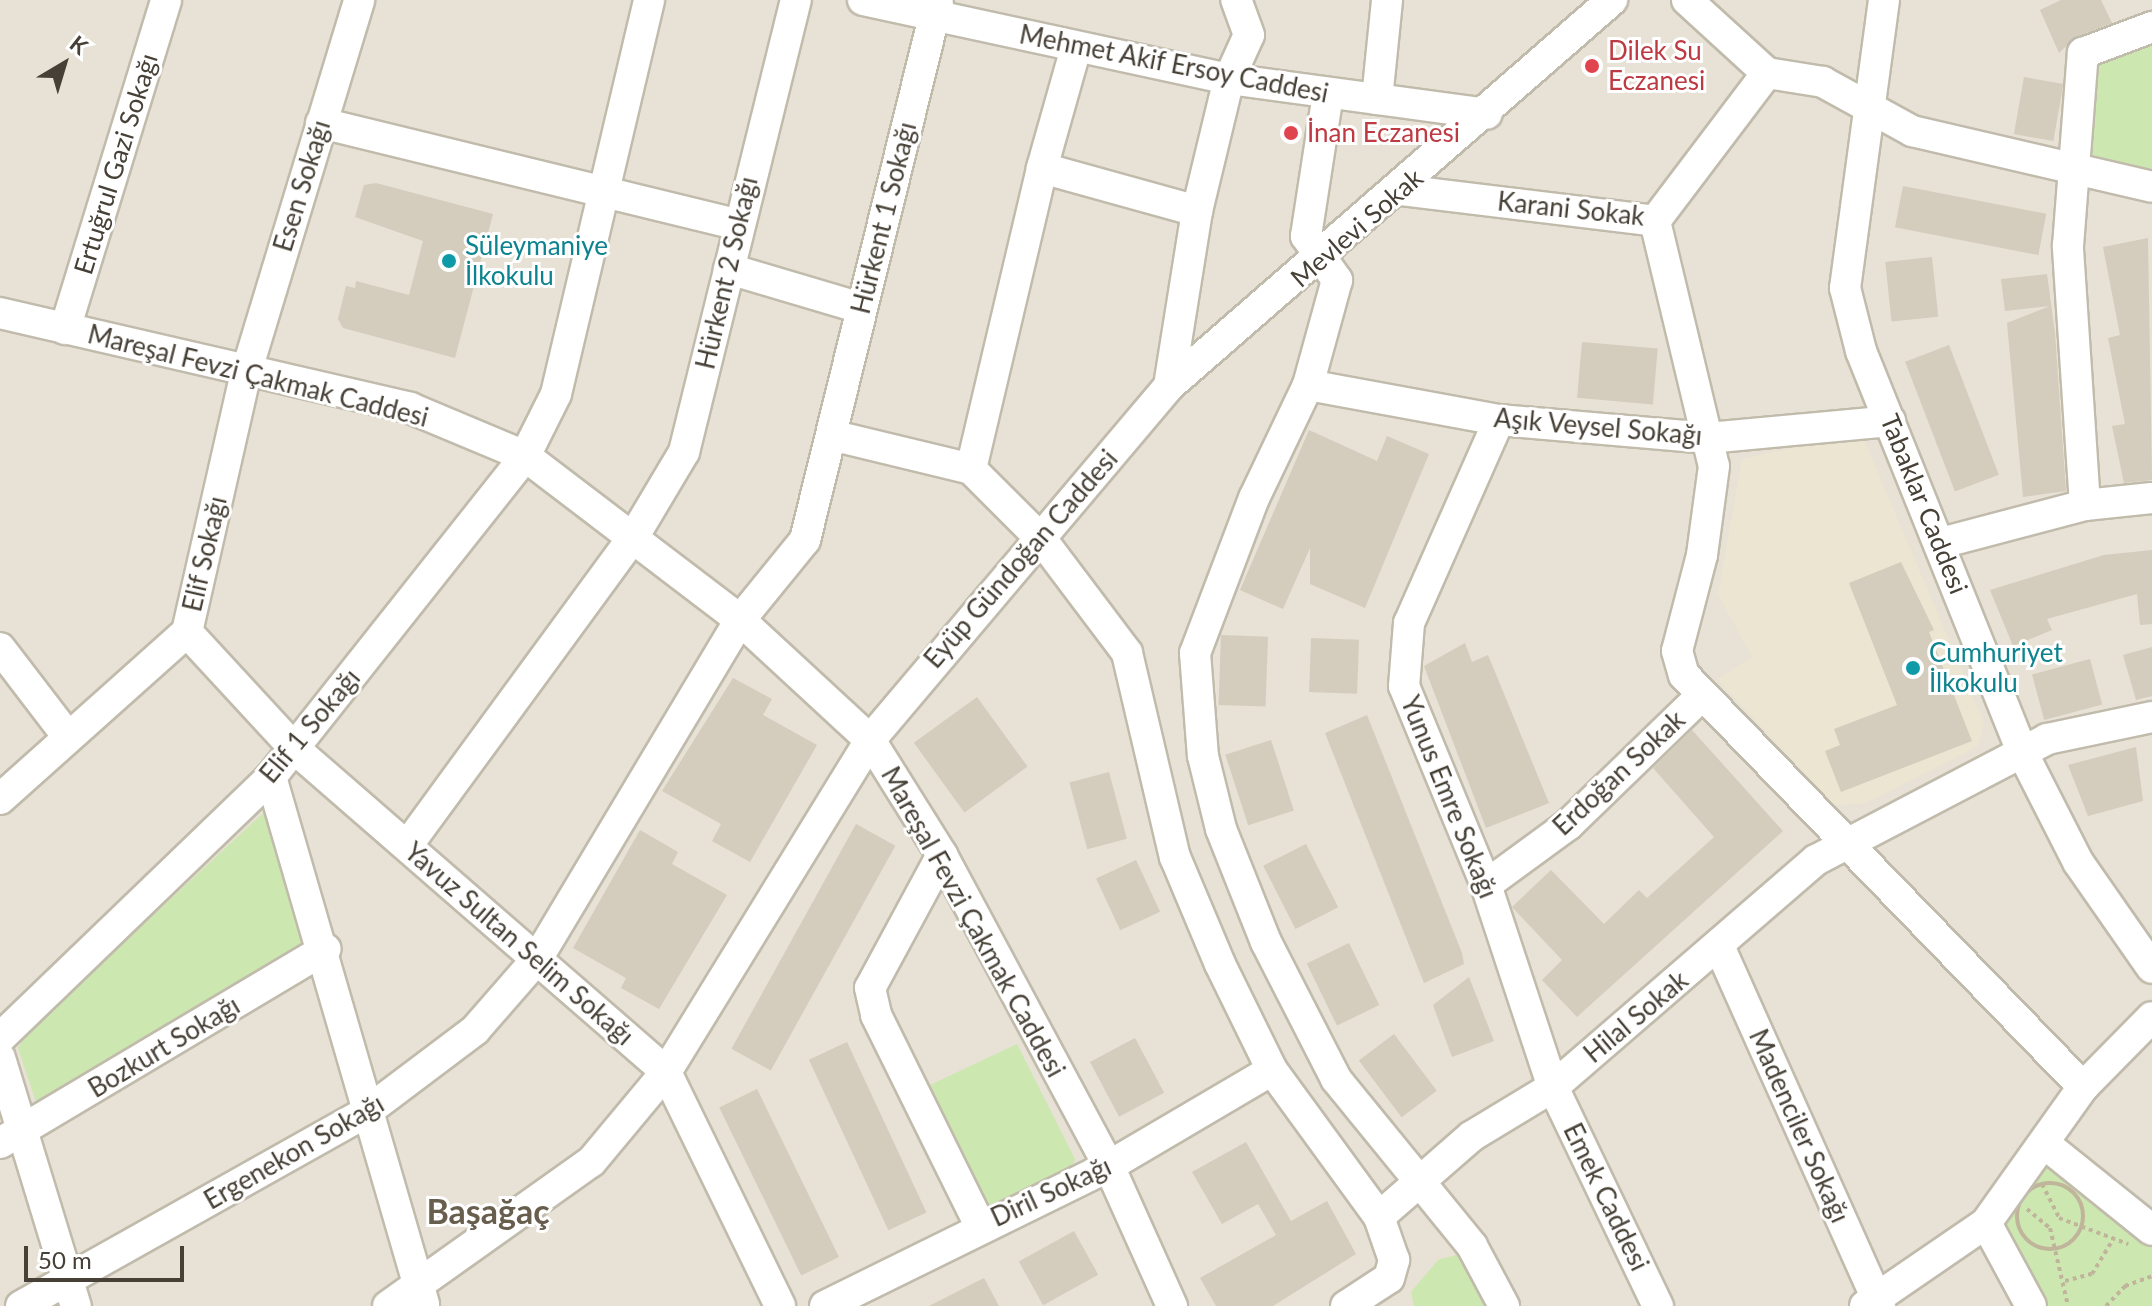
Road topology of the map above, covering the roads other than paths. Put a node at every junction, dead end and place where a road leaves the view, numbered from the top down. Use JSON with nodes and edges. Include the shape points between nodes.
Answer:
{"nodes":[{"id":1,"x":166,"y":0,"type":"edge"},
{"id":2,"x":359,"y":0,"type":"edge"},
{"id":3,"x":649,"y":0,"type":"edge"},
{"id":4,"x":796,"y":0,"type":"edge"},
{"id":5,"x":863,"y":0,"type":"edge"},
{"id":6,"x":1236,"y":0,"type":"edge"},
{"id":7,"x":1387,"y":0,"type":"edge"},
{"id":8,"x":1612,"y":0,"type":"edge"},
{"id":9,"x":1687,"y":0,"type":"edge"},
{"id":10,"x":1884,"y":0,"type":"edge"},
{"id":11,"x":936,"y":8,"type":"edge"},
{"id":12,"x":2152,"y":27,"type":"edge"},
{"id":13,"x":1076,"y":48,"type":"junction"},
{"id":14,"x":1767,"y":73,"type":"junction"},
{"id":15,"x":1229,"y":79,"type":"junction"},
{"id":16,"x":1328,"y":94,"type":"junction"},
{"id":17,"x":1377,"y":99,"type":"junction"},
{"id":18,"x":1865,"y":104,"type":"junction"},
{"id":19,"x":1487,"y":114,"type":"junction"},
{"id":20,"x":321,"y":123,"type":"junction"},
{"id":21,"x":1042,"y":168,"type":"junction"},
{"id":22,"x":2070,"y":170,"type":"junction"},
{"id":23,"x":2152,"y":187,"type":"edge"},
{"id":24,"x":1400,"y":190,"type":"junction"},
{"id":25,"x":599,"y":195,"type":"junction"},
{"id":26,"x":1197,"y":211,"type":"junction"},
{"id":27,"x":1655,"y":221,"type":"junction"},
{"id":28,"x":736,"y":224,"type":"junction"},
{"id":29,"x":1321,"y":257,"type":"junction"},
{"id":30,"x":729,"y":269,"type":"junction"},
{"id":31,"x":861,"y":308,"type":"junction"},
{"id":32,"x":0,"y":313,"type":"edge"},
{"id":33,"x":65,"y":329,"type":"junction"},
{"id":34,"x":246,"y":373,"type":"junction"},
{"id":35,"x":1308,"y":385,"type":"junction"},
{"id":36,"x":1169,"y":386,"type":"junction"},
{"id":37,"x":1499,"y":420,"type":"junction"},
{"id":38,"x":1890,"y":421,"type":"junction"},
{"id":39,"x":835,"y":436,"type":"junction"},
{"id":40,"x":1708,"y":438,"type":"junction"},
{"id":41,"x":525,"y":456,"type":"junction"},
{"id":42,"x":971,"y":469,"type":"junction"},
{"id":43,"x":2152,"y":498,"type":"edge"},
{"id":44,"x":2085,"y":505,"type":"junction"},
{"id":45,"x":634,"y":536,"type":"junction"},
{"id":46,"x":1042,"y":540,"type":"junction"},
{"id":47,"x":1941,"y":543,"type":"junction"},
{"id":48,"x":740,"y":620,"type":"junction"},
{"id":49,"x":187,"y":632,"type":"junction"},
{"id":50,"x":0,"y":648,"type":"edge"},
{"id":51,"x":1702,"y":695,"type":"junction"},
{"id":52,"x":2152,"y":717,"type":"edge"},
{"id":53,"x":68,"y":737,"type":"junction"},
{"id":54,"x":870,"y":740,"type":"junction"},
{"id":55,"x":296,"y":750,"type":"junction"},
{"id":56,"x":2021,"y":750,"type":"junction"},
{"id":57,"x":271,"y":777,"type":"junction"},
{"id":58,"x":0,"y":799,"type":"edge"},
{"id":59,"x":1849,"y":841,"type":"junction"},
{"id":60,"x":407,"y":846,"type":"junction"},
{"id":61,"x":942,"y":855,"type":"junction"},
{"id":62,"x":1486,"y":885,"type":"junction"},
{"id":63,"x":1719,"y":946,"type":"junction"},
{"id":64,"x":326,"y":949,"type":"junction"},
{"id":65,"x":537,"y":959,"type":"junction"},
{"id":66,"x":2152,"y":968,"type":"edge"},
{"id":67,"x":2152,"y":1017,"type":"edge"},
{"id":68,"x":0,"y":1038,"type":"edge"},
{"id":69,"x":0,"y":1058,"type":"edge"},
{"id":70,"x":1272,"y":1070,"type":"junction"},
{"id":71,"x":666,"y":1072,"type":"junction"},
{"id":72,"x":1553,"y":1087,"type":"junction"},
{"id":73,"x":2083,"y":1087,"type":"junction"},
{"id":74,"x":365,"y":1113,"type":"junction"},
{"id":75,"x":13,"y":1137,"type":"edge"},
{"id":76,"x":2041,"y":1161,"type":"junction"},
{"id":77,"x":1109,"y":1166,"type":"junction"},
{"id":78,"x":1416,"y":1184,"type":"junction"},
{"id":79,"x":2002,"y":1210,"type":"junction"},
{"id":80,"x":1379,"y":1217,"type":"junction"},
{"id":81,"x":980,"y":1225,"type":"junction"},
{"id":82,"x":2144,"y":1239,"type":"edge"},
{"id":83,"x":71,"y":1294,"type":"edge"},
{"id":84,"x":421,"y":1298,"type":"edge"},
{"id":85,"x":1362,"y":1302,"type":"edge"},
{"id":86,"x":1874,"y":1304,"type":"edge"},
{"id":87,"x":21,"y":1306,"type":"edge"},
{"id":88,"x":388,"y":1306,"type":"edge"},
{"id":89,"x":780,"y":1306,"type":"edge"},
{"id":90,"x":825,"y":1306,"type":"edge"},
{"id":91,"x":1172,"y":1306,"type":"edge"},
{"id":92,"x":1504,"y":1306,"type":"edge"},
{"id":93,"x":1658,"y":1306,"type":"edge"},
{"id":94,"x":2031,"y":1306,"type":"edge"}],
"edges":[{"from":1,"to":33,"type":"street","name":"Ertuğrul Gazi Sokağı"},
{"from":2,"to":20,"type":"street","name":"Esen Sokağı"},
{"from":3,"to":25,"type":"street","name":"Elif 1 Sokağı"},
{"from":4,"to":28,"type":"street","name":"Hürkent 2 Sokağı"},
{"from":5,"to":11,"type":"street","name":"Mehmet Akif Ersoy Caddesi"},
{"from":6,"to":15,"type":"street","via":[[1249,35]]},
{"from":7,"to":17,"type":"street"},
{"from":8,"to":19,"type":"street","name":"Mevlevi Sokak"},
{"from":9,"to":14,"type":"street"},
{"from":10,"to":18,"type":"street","name":"Tabaklar Caddesi"},
{"from":11,"to":13,"type":"street","name":"Mehmet Akif Ersoy Caddesi"},
{"from":11,"to":31,"type":"street","name":"Hürkent 1 Sokağı"},
{"from":12,"to":22,"type":"street","via":[[2083,53]]},
{"from":13,"to":15,"type":"street","name":"Mehmet Akif Ersoy Caddesi"},
{"from":13,"to":21,"type":"street"},
{"from":14,"to":18,"type":"street","via":[[1823,82]]},
{"from":14,"to":27,"type":"street","name":"Karani Sokak"},
{"from":15,"to":16,"type":"street","name":"Mehmet Akif Ersoy Caddesi"},
{"from":15,"to":26,"type":"street"},
{"from":16,"to":17,"type":"street","name":"Mehmet Akif Ersoy Caddesi"},
{"from":16,"to":29,"type":"street","via":[[1306,236]]},
{"from":17,"to":19,"type":"street","name":"Mehmet Akif Ersoy Caddesi"},
{"from":18,"to":22,"type":"street","via":[[1912,131]]},
{"from":18,"to":38,"type":"street","name":"Tabaklar Caddesi","via":[[1845,288]]},
{"from":19,"to":24,"type":"street","name":"Mevlevi Sokak"},
{"from":20,"to":25,"type":"street"},
{"from":20,"to":34,"type":"street","name":"Esen Sokağı"},
{"from":21,"to":26,"type":"street"},
{"from":21,"to":42,"type":"street"},
{"from":22,"to":23,"type":"street"},
{"from":22,"to":44,"type":"street"},
{"from":24,"to":27,"type":"street","name":"Karani Sokak"},
{"from":24,"to":29,"type":"street","name":"Mevlevi Sokak"},
{"from":25,"to":28,"type":"street"},
{"from":25,"to":41,"type":"street","name":"Elif 1 Sokağı","via":[[556,394]]},
{"from":26,"to":36,"type":"street"},
{"from":27,"to":40,"type":"street","name":"Erdoğan Sokak"},
{"from":28,"to":30,"type":"street","name":"Hürkent 2 Sokağı"},
{"from":29,"to":35,"type":"street","via":[[1337,280]]},
{"from":29,"to":36,"type":"street","name":"Mevlevi Sokak"},
{"from":30,"to":31,"type":"street"},
{"from":30,"to":45,"type":"street","name":"Hürkent 2 Sokağı","via":[[684,452]]},
{"from":31,"to":39,"type":"street","name":"Hürkent 1 Sokağı"},
{"from":32,"to":33,"type":"street","name":"Mareşal Fevzi Çakmak Caddesi"},
{"from":33,"to":34,"type":"street","name":"Mareşal Fevzi Çakmak Caddesi"},
{"from":34,"to":41,"type":"street","name":"Mareşal Fevzi Çakmak Caddesi","via":[[410,408]]},
{"from":34,"to":49,"type":"street","name":"Elif Sokağı"},
{"from":35,"to":37,"type":"street","name":"Aşık Veysel Sokağı"},
{"from":35,"to":78,"type":"street","via":[[1205,618],[1193,693],[1221,829],[1266,942],[1336,1079]]},
{"from":36,"to":46,"type":"street","name":"Eyüp Gündoğan Caddesi"},
{"from":37,"to":40,"type":"street","name":"Aşık Veysel Sokağı"},
{"from":37,"to":62,"type":"street","name":"Yunus Emre Sokağı","via":[[1409,623],[1402,660],[1404,686]]},
{"from":38,"to":40,"type":"street","name":"Aşık Veysel Sokağı"},
{"from":38,"to":47,"type":"street","name":"Tabaklar Caddesi"},
{"from":39,"to":42,"type":"street"},
{"from":39,"to":48,"type":"street","name":"Hürkent 1 Sokağı","via":[[805,540]]},
{"from":40,"to":51,"type":"street","name":"Erdoğan Sokak","via":[[1712,491],[1677,651]]},
{"from":41,"to":45,"type":"street","name":"Mareşal Fevzi Çakmak Caddesi"},
{"from":41,"to":55,"type":"street","name":"Elif 1 Sokağı"},
{"from":42,"to":46,"type":"street"},
{"from":43,"to":44,"type":"street"},
{"from":44,"to":47,"type":"street"},
{"from":45,"to":48,"type":"street","name":"Mareşal Fevzi Çakmak Caddesi"},
{"from":45,"to":60,"type":"street","name":"Hürkent 2 Sokağı"},
{"from":46,"to":54,"type":"street","name":"Eyüp Gündoğan Caddesi"},
{"from":46,"to":70,"type":"street","via":[[1127,653],[1175,857]]},
{"from":47,"to":56,"type":"street","name":"Tabaklar Caddesi"},
{"from":48,"to":54,"type":"street","name":"Mareşal Fevzi Çakmak Caddesi"},
{"from":48,"to":65,"type":"street","name":"Ergenekon Sokağı"},
{"from":49,"to":53,"type":"street","name":"Elif Sokağı"},
{"from":49,"to":55,"type":"street","name":"Yavuz Sultan Selim Sokağı"},
{"from":50,"to":53,"type":"street"},
{"from":51,"to":59,"type":"street"},
{"from":51,"to":62,"type":"street","name":"Erdoğan Sokak","via":[[1568,825]]},
{"from":52,"to":56,"type":"street","name":"Hilal Sokak"},
{"from":53,"to":58,"type":"street","name":"Elif Sokağı"},
{"from":54,"to":61,"type":"street","name":"Mareşal Fevzi Çakmak Caddesi"},
{"from":54,"to":71,"type":"street","name":"Eyüp Gündoğan Caddesi"},
{"from":55,"to":57,"type":"street","name":"Elif 1 Sokağı"},
{"from":55,"to":60,"type":"street","name":"Yavuz Sultan Selim Sokağı"},
{"from":56,"to":59,"type":"street","name":"Hilal Sokak"},
{"from":56,"to":66,"type":"street","name":"Tabaklar Caddesi","via":[[2078,862]]},
{"from":57,"to":64,"type":"street"},
{"from":57,"to":68,"type":"street","name":"Elif 1 Sokağı"},
{"from":59,"to":63,"type":"street","name":"Hilal Sokak"},
{"from":59,"to":73,"type":"street"},
{"from":60,"to":65,"type":"street","name":"Yavuz Sultan Selim Sokağı"},
{"from":61,"to":77,"type":"street","name":"Mareşal Fevzi Çakmak Caddesi"},
{"from":61,"to":81,"type":"street","via":[[870,988],[876,1015]]},
{"from":62,"to":72,"type":"street","name":"Yunus Emre Sokağı"},
{"from":63,"to":72,"type":"street","name":"Hilal Sokak"},
{"from":63,"to":86,"type":"street","name":"Madenciler Sokağı"},
{"from":64,"to":74,"type":"street"},
{"from":64,"to":75,"type":"street","name":"Bozkurt Sokağı"},
{"from":65,"to":71,"type":"street","name":"Yavuz Sultan Selim Sokağı"},
{"from":65,"to":74,"type":"street","name":"Ergenekon Sokağı","via":[[475,1030]]},
{"from":67,"to":73,"type":"street"},
{"from":69,"to":75,"type":"street"},
{"from":70,"to":77,"type":"street","name":"Diril Sokağı"},
{"from":70,"to":80,"type":"street"},
{"from":71,"to":84,"type":"street","name":"Eyüp Gündoğan Caddesi","via":[[591,1162]]},
{"from":71,"to":89,"type":"street","name":"Yavuz Sultan Selim Sokağı"},
{"from":72,"to":78,"type":"street","name":"Hilal Sokak","via":[[1472,1136]]},
{"from":72,"to":93,"type":"street","name":"Emek Caddesi"},
{"from":73,"to":76,"type":"street"},
{"from":74,"to":83,"type":"street","name":"Ergenekon Sokağı"},
{"from":74,"to":84,"type":"street"},
{"from":75,"to":83,"type":"street"},
{"from":76,"to":79,"type":"street"},
{"from":76,"to":82,"type":"street"},
{"from":77,"to":81,"type":"street","name":"Diril Sokağı"},
{"from":77,"to":91,"type":"street","name":"Mareşal Fevzi Çakmak Caddesi"},
{"from":78,"to":80,"type":"street","name":"Hilal Sokak"},
{"from":78,"to":92,"type":"street","via":[[1472,1246]]},
{"from":79,"to":86,"type":"street"},
{"from":79,"to":94,"type":"street"},
{"from":80,"to":85,"type":"street","via":[[1394,1260],[1389,1278]]},
{"from":81,"to":90,"type":"street","name":"Diril Sokağı"},
{"from":83,"to":87,"type":"street","name":"Ergenekon Sokağı"},
{"from":84,"to":88,"type":"street","name":"Eyüp Gündoğan Caddesi"}]}
